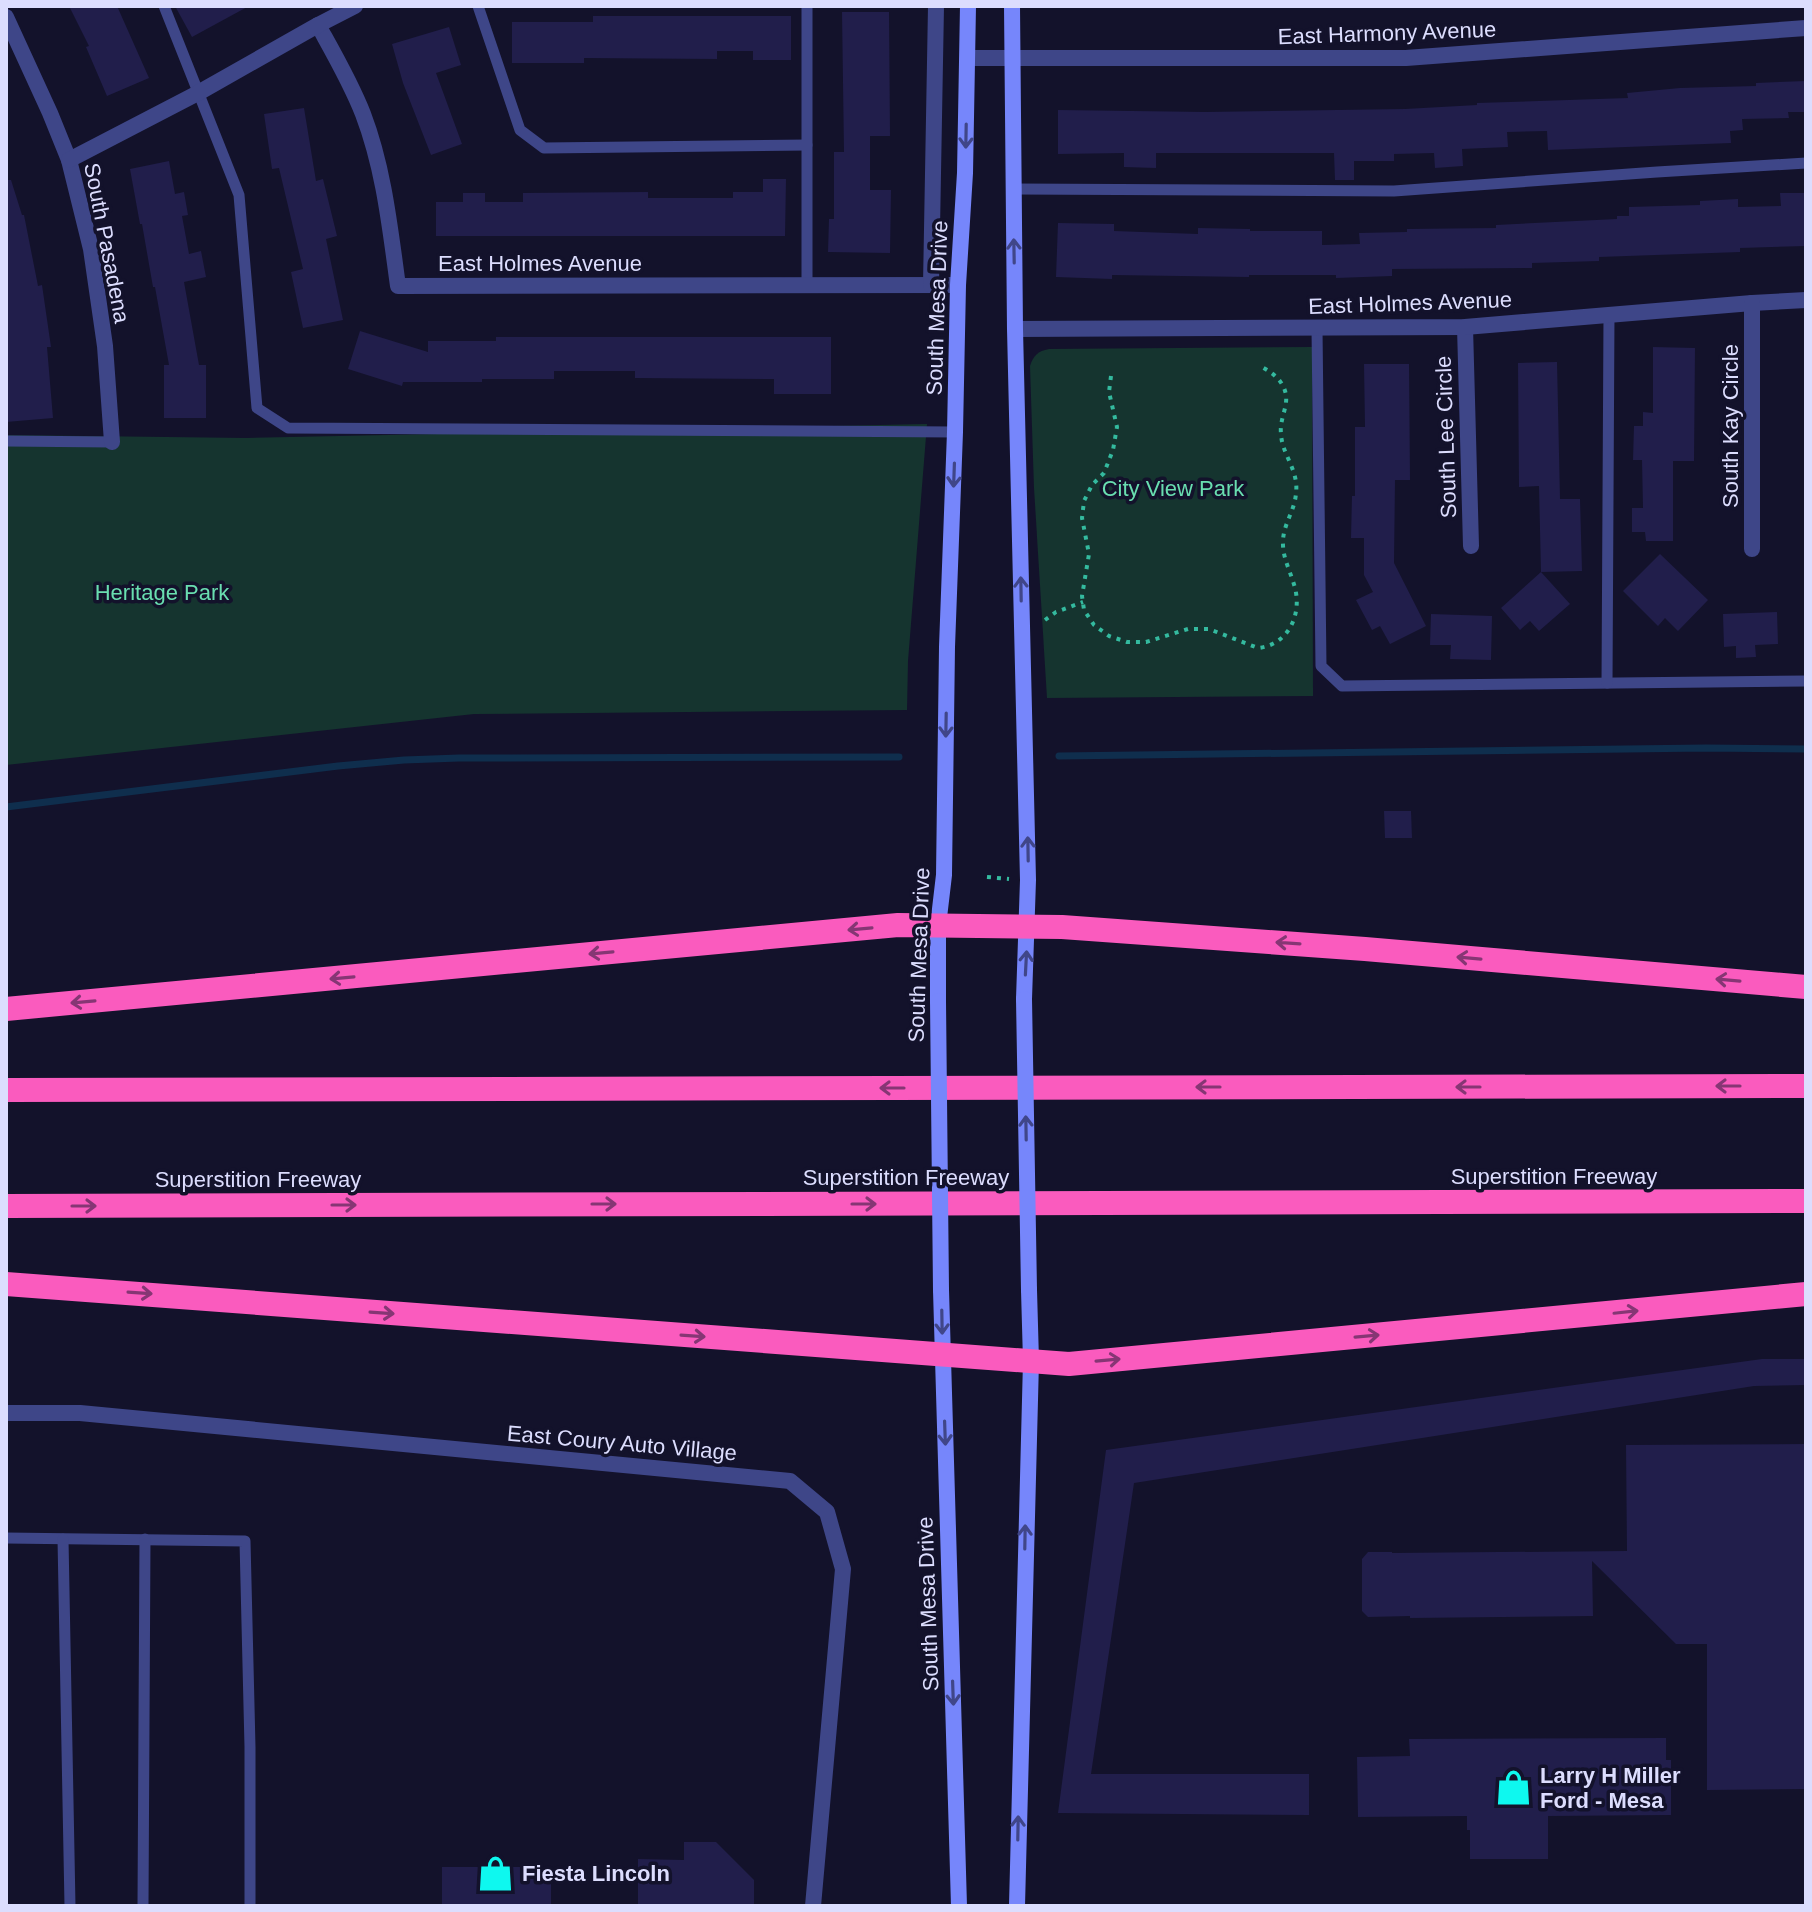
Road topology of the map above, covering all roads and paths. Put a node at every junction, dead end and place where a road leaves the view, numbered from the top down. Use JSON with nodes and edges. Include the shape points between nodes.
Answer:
{"nodes":[{"id":1,"x":164,"y":6,"type":"edge"},
{"id":2,"x":355,"y":6,"type":"edge"},
{"id":3,"x":478,"y":6,"type":"edge"},
{"id":4,"x":807,"y":6,"type":"edge"},
{"id":5,"x":936,"y":6,"type":"edge"},
{"id":6,"x":968,"y":6,"type":"edge"},
{"id":7,"x":1012,"y":6,"type":"edge"},
{"id":8,"x":6,"y":17,"type":"edge"},
{"id":9,"x":318,"y":25,"type":"junction"},
{"id":10,"x":1806,"y":28,"type":"edge"},
{"id":11,"x":968,"y":58,"type":"junction"},
{"id":12,"x":1012,"y":58,"type":"junction"},
{"id":13,"x":198,"y":93,"type":"junction"},
{"id":14,"x":807,"y":145,"type":"junction"},
{"id":15,"x":69,"y":160,"type":"junction"},
{"id":16,"x":1806,"y":163,"type":"edge"},
{"id":17,"x":1013,"y":189,"type":"junction"},
{"id":18,"x":807,"y":285,"type":"junction"},
{"id":19,"x":931,"y":285,"type":"junction"},
{"id":20,"x":958,"y":285,"type":"junction"},
{"id":21,"x":1806,"y":300,"type":"edge"},
{"id":22,"x":1752,"y":303,"type":"junction"},
{"id":23,"x":1609,"y":315,"type":"junction"},
{"id":24,"x":1465,"y":327,"type":"junction"},
{"id":25,"x":1015,"y":329,"type":"junction"},
{"id":26,"x":1317,"y":329,"type":"junction"},
{"id":27,"x":1260,"y":366,"type":"dead end"},
{"id":28,"x":1111,"y":376,"type":"dead end"},
{"id":29,"x":955,"y":432,"type":"junction"},
{"id":30,"x":6,"y":441,"type":"edge"},
{"id":31,"x":112,"y":442,"type":"joint"},
{"id":32,"x":1471,"y":546,"type":"dead end"},
{"id":33,"x":1752,"y":549,"type":"dead end"},
{"id":34,"x":1083,"y":602,"type":"junction"},
{"id":35,"x":1045,"y":620,"type":"dead end"},
{"id":36,"x":1806,"y":681,"type":"edge"},
{"id":37,"x":1607,"y":683,"type":"junction"},
{"id":38,"x":987,"y":877,"type":"dead end"},
{"id":39,"x":1011,"y":879,"type":"dead end"},
{"id":40,"x":938,"y":926,"type":"junction"},
{"id":41,"x":1028,"y":927,"type":"junction"},
{"id":42,"x":1806,"y":987,"type":"edge"},
{"id":43,"x":6,"y":1009,"type":"edge"},
{"id":44,"x":1806,"y":1086,"type":"edge"},
{"id":45,"x":6,"y":1090,"type":"edge"},
{"id":46,"x":1806,"y":1201,"type":"edge"},
{"id":47,"x":6,"y":1206,"type":"edge"},
{"id":48,"x":6,"y":1284,"type":"edge"},
{"id":49,"x":1806,"y":1294,"type":"edge"},
{"id":50,"x":943,"y":1355,"type":"junction"},
{"id":51,"x":1031,"y":1361,"type":"junction"},
{"id":52,"x":6,"y":1413,"type":"edge"},
{"id":53,"x":6,"y":1538,"type":"edge"},
{"id":54,"x":63,"y":1539,"type":"junction"},
{"id":55,"x":145,"y":1539,"type":"junction"},
{"id":56,"x":70,"y":1906,"type":"edge"},
{"id":57,"x":143,"y":1906,"type":"edge"},
{"id":58,"x":250,"y":1906,"type":"edge"},
{"id":59,"x":813,"y":1906,"type":"edge"},
{"id":60,"x":959,"y":1906,"type":"edge"},
{"id":61,"x":1017,"y":1906,"type":"edge"}],
"edges":[{"from":1,"to":13,"type":"lane"},
{"from":2,"to":9,"type":"street"},
{"from":3,"to":14,"type":"lane","via":[[520,130],[544,148]]},
{"from":4,"to":14,"type":"lane"},
{"from":5,"to":19,"type":"street","name":"South Mesa Drive"},
{"from":6,"to":11,"type":"main road","name":"South Mesa Drive"},
{"from":7,"to":12,"type":"main road"},
{"from":8,"to":15,"type":"street","name":"South Pasadena"},
{"from":9,"to":13,"type":"street"},
{"from":9,"to":18,"type":"street","name":"East Holmes Avenue","via":[[363,115],[387,202],[398,286]]},
{"from":10,"to":12,"type":"street","name":"East Harmony Avenue","via":[[1406,58]]},
{"from":11,"to":12,"type":"street","name":"East Harmony Avenue"},
{"from":11,"to":20,"type":"main road","name":"South Mesa Drive","one_way":true},
{"from":12,"to":17,"type":"main road"},
{"from":13,"to":15,"type":"street"},
{"from":13,"to":29,"type":"lane","via":[[239,195],[257,408],[288,428]]},
{"from":14,"to":18,"type":"lane"},
{"from":15,"to":31,"type":"street","name":"South Pasadena","via":[[91,249]]},
{"from":16,"to":17,"type":"lane","via":[[1394,191]]},
{"from":25,"to":17,"type":"main road","one_way":true},
{"from":18,"to":19,"type":"street","name":"East Holmes Avenue"},
{"from":19,"to":20,"type":"street","name":"East Holmes Avenue"},
{"from":20,"to":29,"type":"main road","name":"South Mesa Drive"},
{"from":21,"to":22,"type":"street","name":"East Holmes Avenue"},
{"from":22,"to":23,"type":"street","name":"East Holmes Avenue"},
{"from":22,"to":33,"type":"street","name":"South Kay Circle"},
{"from":23,"to":24,"type":"street","name":"East Holmes Avenue"},
{"from":23,"to":37,"type":"lane"},
{"from":24,"to":26,"type":"street","name":"East Holmes Avenue"},
{"from":24,"to":32,"type":"street","name":"South Lee Circle"},
{"from":25,"to":26,"type":"street","name":"East Holmes Avenue"},
{"from":41,"to":25,"type":"main road","one_way":true},
{"from":26,"to":37,"type":"lane","via":[[1321,666],[1342,686]]},
{"from":27,"to":34,"type":"path","via":[[1285,388],[1280,431],[1297,489],[1283,540],[1297,604],[1287,634],[1258,648],[1209,629],[1127,642],[1094,625]]},
{"from":28,"to":34,"type":"path","via":[[1117,427],[1104,473],[1084,501],[1089,554]]},
{"from":29,"to":40,"type":"main road","name":"South Mesa Drive","one_way":true,"via":[[944,875]]},
{"from":30,"to":31,"type":"lane"},
{"from":34,"to":35,"type":"path"},
{"from":36,"to":37,"type":"lane"},
{"from":38,"to":39,"type":"path"},
{"from":40,"to":41,"type":"highway"},
{"from":40,"to":43,"type":"highway","one_way":true,"via":[[898,925]]},
{"from":40,"to":50,"type":"main road","name":"South Mesa Drive","one_way":true,"bridge":true},
{"from":42,"to":41,"type":"highway","one_way":true,"via":[[1350,947]]},
{"from":51,"to":41,"type":"main road","one_way":true,"bridge":true,"via":[[1024,999]]},
{"from":44,"to":45,"type":"highway","one_way":true},
{"from":47,"to":46,"type":"highway","name":"Superstition Freeway","one_way":true},
{"from":48,"to":50,"type":"highway","one_way":true},
{"from":51,"to":49,"type":"highway","one_way":true,"via":[[1069,1364]]},
{"from":50,"to":51,"type":"highway"},
{"from":50,"to":60,"type":"main road","name":"South Mesa Drive","one_way":true},
{"from":61,"to":51,"type":"main road","one_way":true},
{"from":52,"to":59,"type":"street","name":"East Coury Auto Village","via":[[80,1413],[790,1481],[827,1512],[843,1569]]},
{"from":53,"to":54,"type":"lane"},
{"from":54,"to":55,"type":"lane"},
{"from":54,"to":56,"type":"lane"},
{"from":55,"to":57,"type":"lane"},
{"from":55,"to":58,"type":"lane","via":[[245,1541]]}]}
